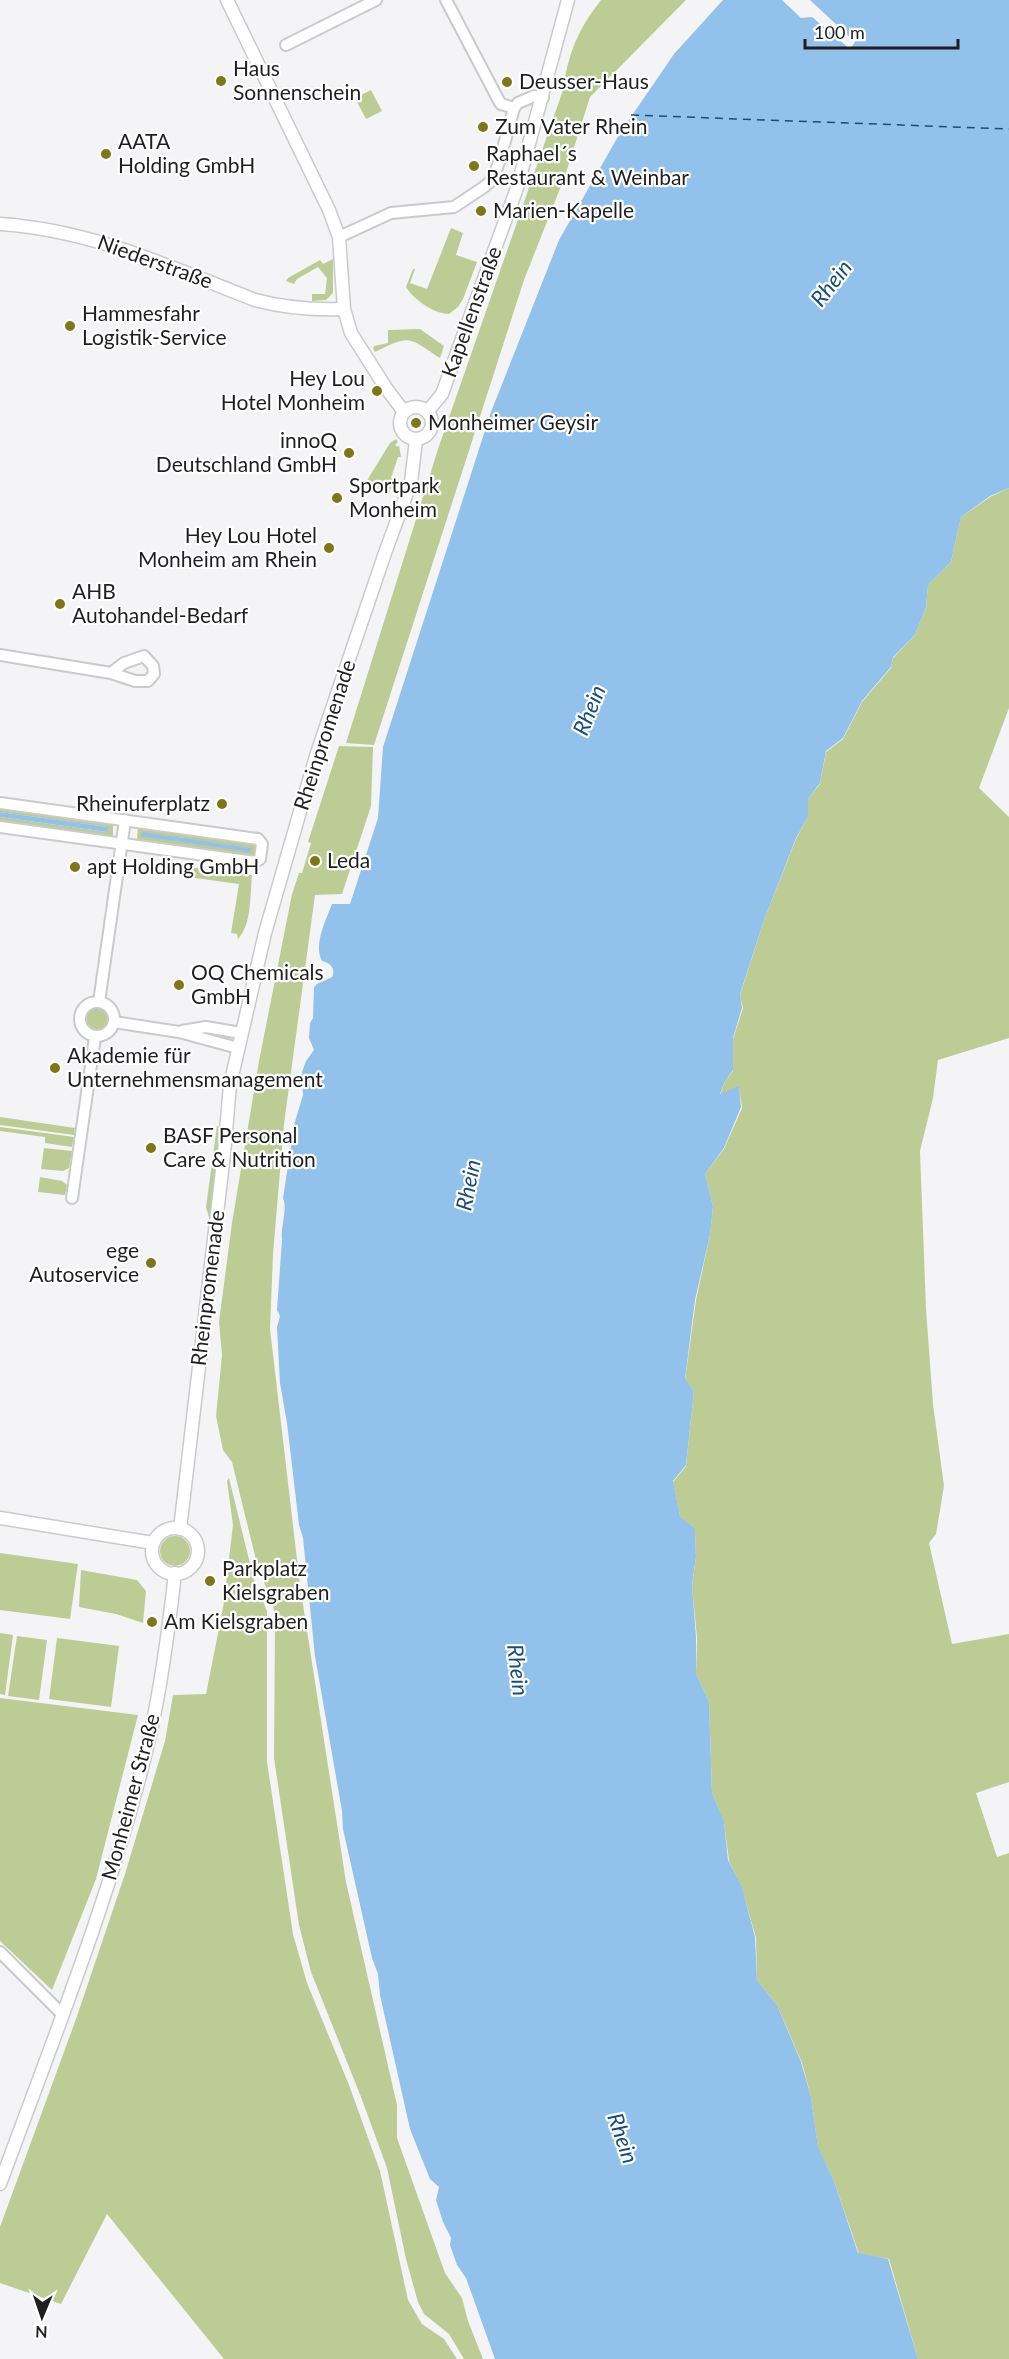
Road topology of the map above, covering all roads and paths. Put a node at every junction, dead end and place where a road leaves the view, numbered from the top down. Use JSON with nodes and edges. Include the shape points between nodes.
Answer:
{"nodes":[{"id":1,"x":227,"y":0,"type":"edge"},
{"id":2,"x":376,"y":0,"type":"edge"},
{"id":3,"x":446,"y":0,"type":"edge"},
{"id":4,"x":568,"y":0,"type":"edge"},
{"id":5,"x":286,"y":45,"type":"dead end"},
{"id":6,"x":543,"y":98,"type":"junction"},
{"id":7,"x":514,"y":108,"type":"junction"},
{"id":8,"x":0,"y":224,"type":"edge"},
{"id":9,"x":339,"y":237,"type":"junction"},
{"id":10,"x":344,"y":309,"type":"junction"},
{"id":11,"x":404,"y":412,"type":"junction"},
{"id":12,"x":427,"y":412,"type":"junction"},
{"id":13,"x":416,"y":440,"type":"junction"},
{"id":14,"x":0,"y":655,"type":"edge"},
{"id":15,"x":111,"y":673,"type":"dead end"},
{"id":16,"x":0,"y":803,"type":"edge"},
{"id":17,"x":125,"y":820,"type":"junction"},
{"id":18,"x":0,"y":827,"type":"edge"},
{"id":19,"x":122,"y":844,"type":"junction"},
{"id":20,"x":99,"y":1002,"type":"junction"},
{"id":21,"x":114,"y":1022,"type":"junction"},
{"id":22,"x":179,"y":1032,"type":"junction"},
{"id":23,"x":241,"y":1033,"type":"junction"},
{"id":24,"x":95,"y":1036,"type":"junction"},
{"id":25,"x":238,"y":1048,"type":"junction"},
{"id":26,"x":72,"y":1198,"type":"dead end"},
{"id":27,"x":0,"y":1518,"type":"edge"},
{"id":28,"x":180,"y":1529,"type":"junction"},
{"id":29,"x":153,"y":1543,"type":"junction"},
{"id":30,"x":175,"y":1573,"type":"junction"},
{"id":31,"x":0,"y":1952,"type":"edge"},
{"id":32,"x":62,"y":2014,"type":"junction"},
{"id":33,"x":0,"y":2184,"type":"edge"}],
"edges":[{"from":1,"to":9,"type":"street"},
{"from":2,"to":5,"type":"street"},
{"from":3,"to":7,"type":"street","via":[[499,101]]},
{"from":4,"to":6,"type":"street","name":"Kapellenstraße"},
{"from":6,"to":7,"type":"street","via":[[534,96]]},
{"from":6,"to":12,"type":"street","name":"Kapellenstraße","via":[[492,260],[442,394]]},
{"from":7,"to":9,"type":"street","via":[[500,159],[484,187],[454,207],[391,213]]},
{"from":8,"to":10,"type":"street","name":"Niederstraße","via":[[89,238],[275,305]]},
{"from":9,"to":10,"type":"street"},
{"from":10,"to":11,"type":"street","via":[[351,333]]},
{"from":11,"to":12,"type":"street","via":[[417,407]]},
{"from":11,"to":13,"type":"street","via":[[400,428],[405,436]]},
{"from":12,"to":13,"type":"street","via":[[432,421],[430,432]]},
{"from":13,"to":23,"type":"street","name":"Rheinpromenade","via":[[411,482],[316,756]]},
{"from":14,"to":15,"type":"street"},
{"from":16,"to":17,"type":"street"},
{"from":17,"to":19,"type":"street"},
{"from":17,"to":19,"type":"street","via":[[258,839],[262,844],[260,859],[255,862]]},
{"from":18,"to":19,"type":"street"},
{"from":19,"to":20,"type":"street"},
{"from":20,"to":21,"type":"street","via":[[109,1006]]},
{"from":20,"to":24,"type":"street","via":[[88,1004],[80,1018],[82,1029]]},
{"from":21,"to":22,"type":"street"},
{"from":21,"to":24,"type":"street","via":[[105,1035]]},
{"from":22,"to":23,"type":"street","via":[[206,1028]]},
{"from":22,"to":25,"type":"street"},
{"from":23,"to":25,"type":"street","name":"Rheinpromenade"},
{"from":24,"to":26,"type":"street"},
{"from":25,"to":28,"type":"street","name":"Rheinpromenade","via":[[226,1115]]},
{"from":27,"to":29,"type":"street"},
{"from":28,"to":29,"type":"street","via":[[164,1531]]},
{"from":28,"to":30,"type":"street","via":[[196,1542],[197,1556],[189,1568]]},
{"from":29,"to":30,"type":"street","via":[[154,1560]]},
{"from":30,"to":32,"type":"street","name":"Monheimer Straße","via":[[150,1736],[110,1878]]},
{"from":31,"to":32,"type":"street"},
{"from":32,"to":33,"type":"street","name":"Monheimer Straße"}]}
